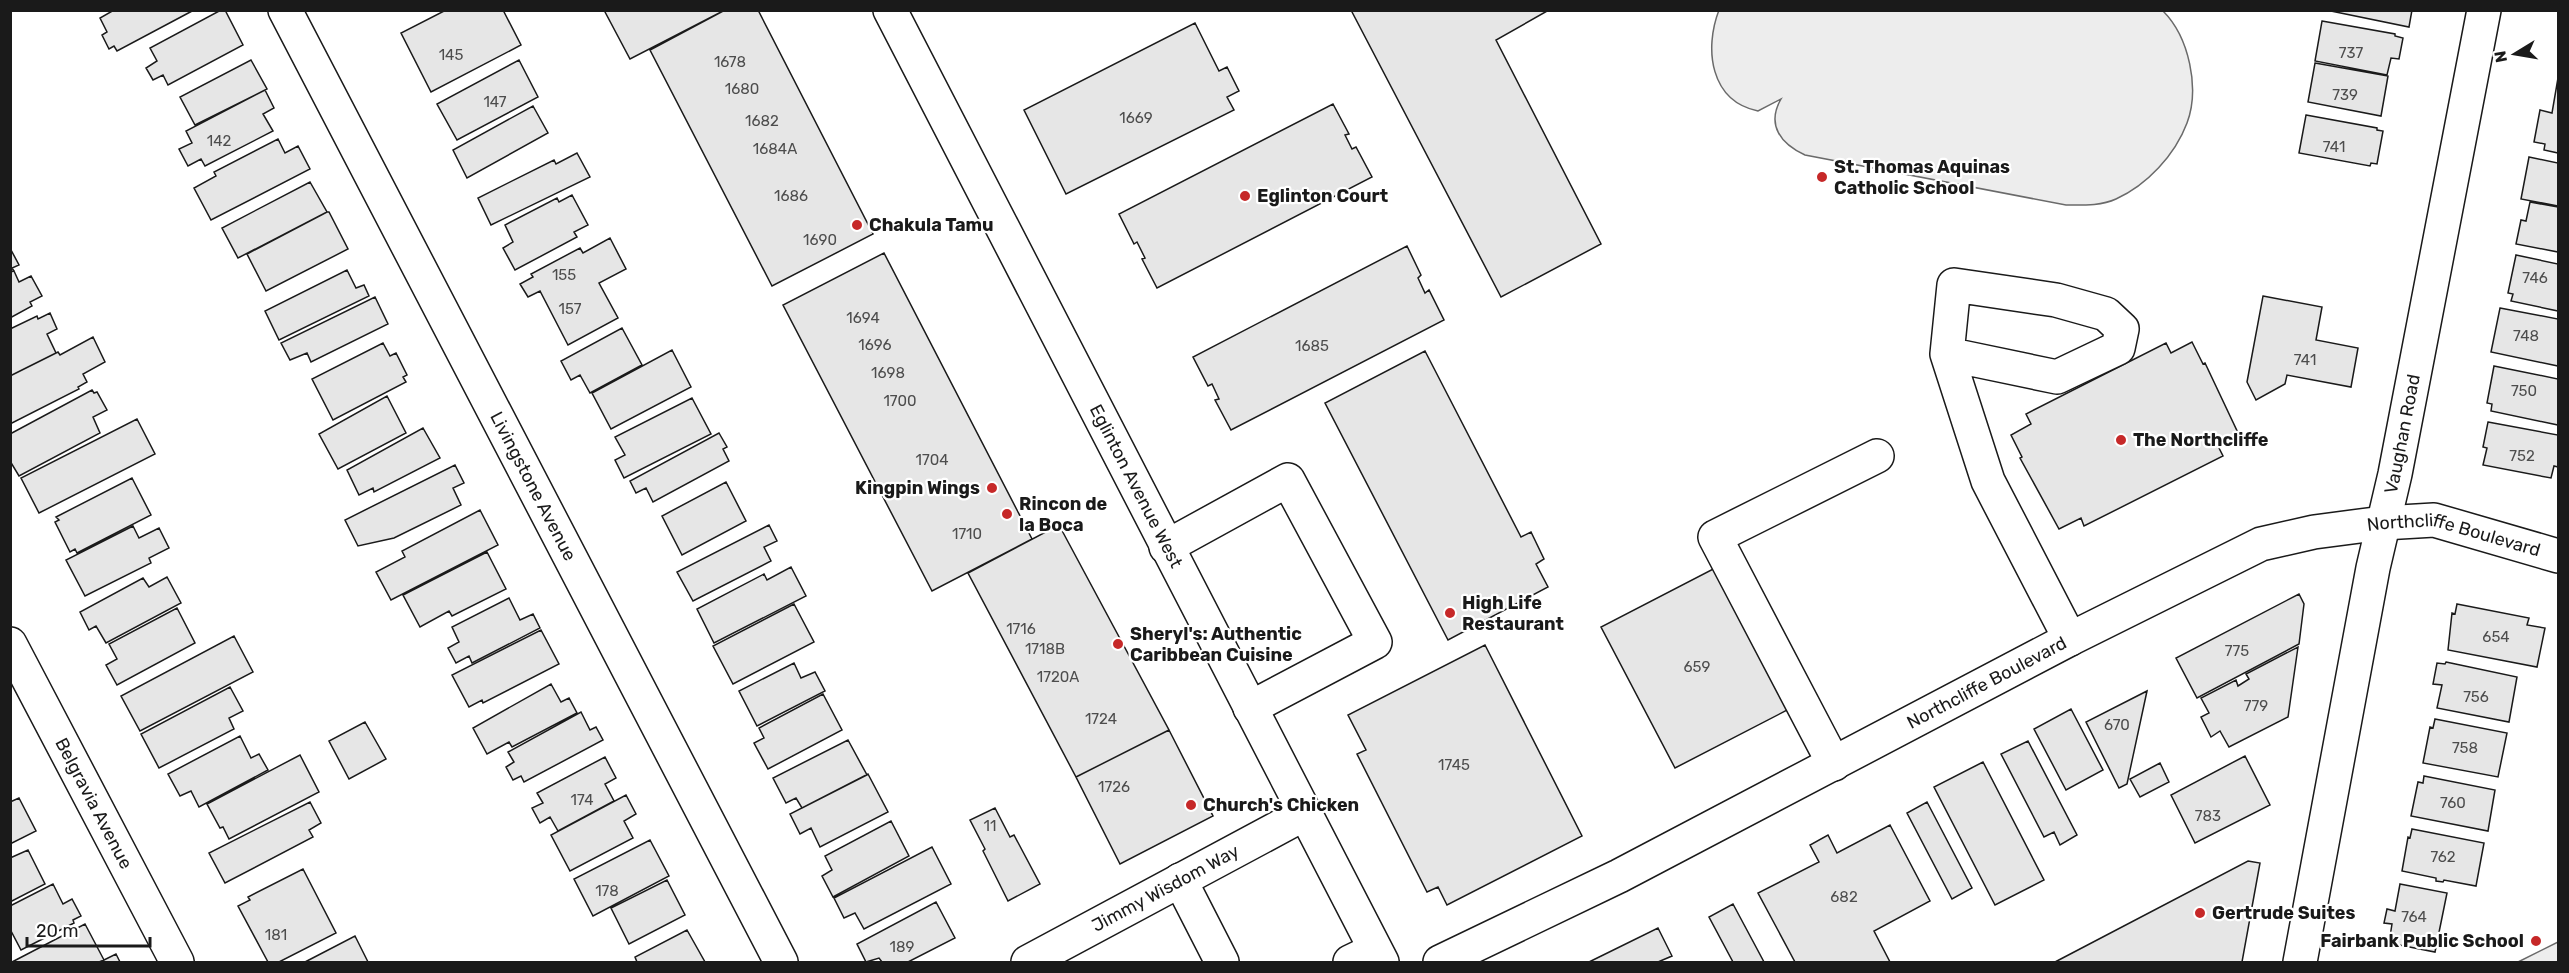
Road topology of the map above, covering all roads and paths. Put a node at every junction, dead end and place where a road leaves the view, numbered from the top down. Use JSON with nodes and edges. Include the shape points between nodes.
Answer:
{"nodes":[{"id":1,"x":285,"y":10,"type":"edge"},
{"id":2,"x":890,"y":10,"type":"edge"},
{"id":3,"x":2484,"y":10,"type":"edge"},
{"id":4,"x":1947,"y":354,"type":"junction"},
{"id":5,"x":1877,"y":456,"type":"dead end"},
{"id":6,"x":2383,"y":523,"type":"junction"},
{"id":7,"x":1166,"y":547,"type":"junction"},
{"id":8,"x":2559,"y":556,"type":"edge"},
{"id":9,"x":2070,"y":639,"type":"junction"},
{"id":10,"x":10,"y":644,"type":"edge"},
{"id":11,"x":1250,"y":708,"type":"junction"},
{"id":12,"x":1834,"y":764,"type":"junction"},
{"id":13,"x":1304,"y":814,"type":"junction"},
{"id":14,"x":1180,"y":880,"type":"junction"},
{"id":15,"x":1369,"y":958,"type":"edge"},
{"id":16,"x":177,"y":963,"type":"edge"},
{"id":17,"x":781,"y":963,"type":"edge"},
{"id":18,"x":1028,"y":963,"type":"edge"},
{"id":19,"x":1222,"y":963,"type":"edge"},
{"id":20,"x":1440,"y":963,"type":"edge"},
{"id":21,"x":2300,"y":963,"type":"edge"}],
"edges":[{"from":1,"to":17,"type":"street","name":"Livingstone Avenue"},
{"from":2,"to":7,"type":"street","name":"Eglinton Avenue West"},
{"from":3,"to":6,"type":"street","name":"Vaughan Road"},
{"from":4,"to":4,"type":"street","via":[[1954,285],[2056,300],[2106,314],[2122,329],[2118,348],[2057,377]]},
{"from":4,"to":9,"type":"street","via":[[1988,481]]},
{"from":5,"to":12,"type":"street","via":[[1715,537]]},
{"from":6,"to":8,"type":"street","name":"Northcliffe Boulevard","via":[[2434,520]]},
{"from":6,"to":9,"type":"street","name":"Northcliffe Boulevard","via":[[2261,544]]},
{"from":6,"to":21,"type":"street","name":"Vaughan Road"},
{"from":7,"to":11,"type":"street","name":"Eglinton Avenue West"},
{"from":7,"to":11,"type":"street","via":[[1288,480],[1375,642]]},
{"from":9,"to":12,"type":"street","name":"Northcliffe Boulevard"},
{"from":10,"to":16,"type":"street","name":"Belgravia Avenue"},
{"from":11,"to":13,"type":"street","name":"Eglinton Avenue West"},
{"from":12,"to":20,"type":"street","name":"Northcliffe Boulevard","via":[[1619,876]]},
{"from":13,"to":14,"type":"street","name":"Jimmy Wisdom Way"},
{"from":13,"to":15,"type":"street","name":"Eglinton Avenue West"},
{"from":14,"to":18,"type":"street","name":"Jimmy Wisdom Way"},
{"from":14,"to":19,"type":"street"}]}
